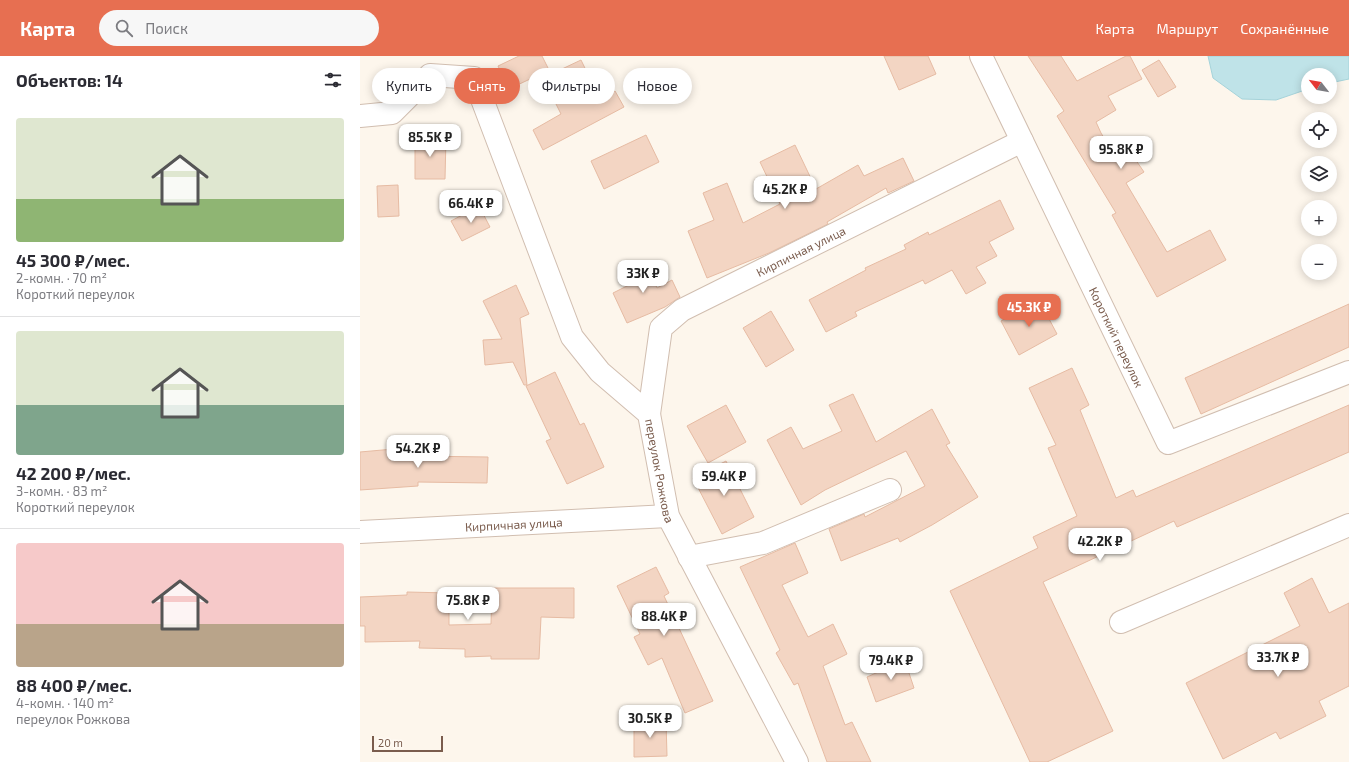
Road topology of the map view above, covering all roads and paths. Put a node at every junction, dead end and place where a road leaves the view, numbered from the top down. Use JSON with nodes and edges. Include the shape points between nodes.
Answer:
{"nodes":[{"id":1,"x":981,"y":56,"type":"edge"},
{"id":2,"x":360,"y":116,"type":"edge"},
{"id":3,"x":1022,"y":141,"type":"junction"},
{"id":4,"x":1349,"y":372,"type":"edge"},
{"id":5,"x":649,"y":414,"type":"junction"},
{"id":6,"x":890,"y":490,"type":"dead end"},
{"id":7,"x":668,"y":516,"type":"junction"},
{"id":8,"x":1349,"y":525,"type":"edge"},
{"id":9,"x":360,"y":532,"type":"edge"},
{"id":10,"x":689,"y":557,"type":"junction"},
{"id":11,"x":1121,"y":622,"type":"dead end"},
{"id":12,"x":797,"y":762,"type":"edge"}],
"edges":[{"from":1,"to":3,"type":"street","name":"Короткий переулок"},
{"from":2,"to":5,"type":"street","name":"переулок Рожкова","via":[[392,113],[430,75],[474,78],[572,337],[600,372]]},
{"from":3,"to":4,"type":"street","name":"Короткий переулок","via":[[1168,443]]},
{"from":3,"to":5,"type":"street","name":"Кирпичная улица","via":[[682,310],[661,328]]},
{"from":5,"to":7,"type":"street","name":"переулок Рожкова"},
{"from":6,"to":10,"type":"street","via":[[763,543]]},
{"from":7,"to":9,"type":"street","name":"Кирпичная улица"},
{"from":7,"to":10,"type":"street","name":"переулок Рожкова"},
{"from":8,"to":11,"type":"street"},
{"from":10,"to":12,"type":"street","name":"переулок Рожкова"}]}
